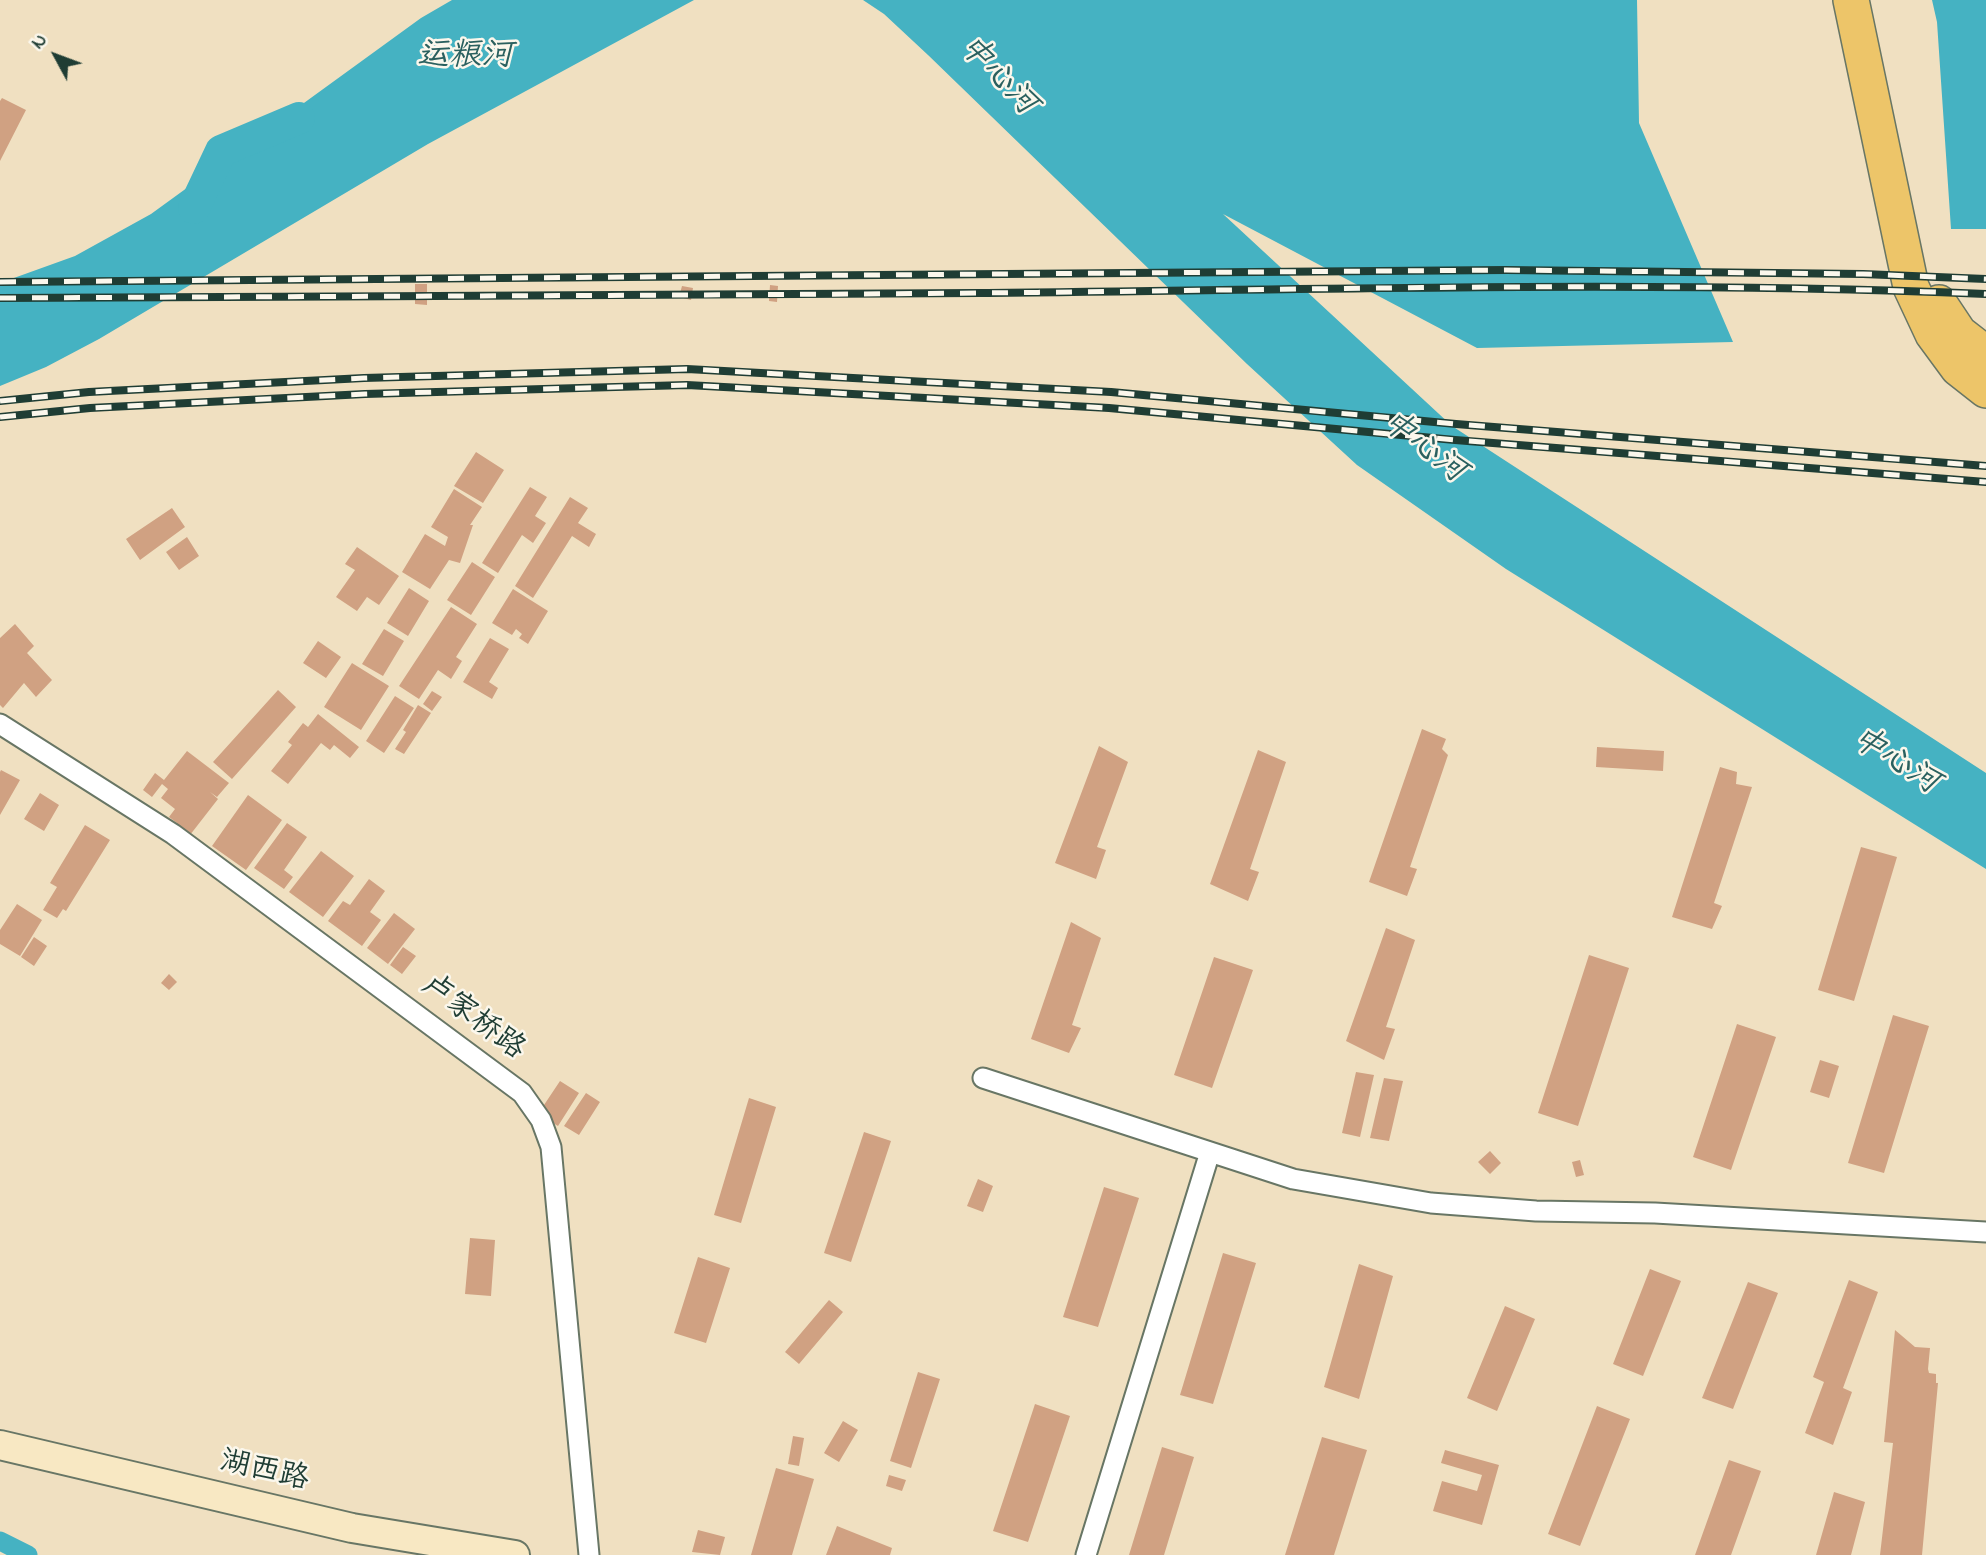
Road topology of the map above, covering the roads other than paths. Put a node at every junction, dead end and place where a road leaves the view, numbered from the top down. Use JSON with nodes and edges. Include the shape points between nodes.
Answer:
{"nodes":[{"id":1,"x":1851,"y":0,"type":"edge"},
{"id":2,"x":1870,"y":0,"type":"edge"},
{"id":3,"x":1986,"y":354,"type":"edge"},
{"id":4,"x":1986,"y":390,"type":"edge"},
{"id":5,"x":0,"y":724,"type":"edge"},
{"id":6,"x":983,"y":1078,"type":"dead end"},
{"id":7,"x":1210,"y":1152,"type":"junction"},
{"id":8,"x":1986,"y":1232,"type":"edge"},
{"id":9,"x":0,"y":1445,"type":"edge"},
{"id":10,"x":514,"y":1555,"type":"edge"},
{"id":11,"x":589,"y":1555,"type":"edge"},
{"id":12,"x":1086,"y":1555,"type":"edge"}],
"edges":[{"from":1,"to":4,"type":"highway","via":[[1912,287],[1933,334],[1958,368]]},
{"from":2,"to":3,"type":"highway","via":[[1913,231],[1934,296],[1959,333]]},
{"from":5,"to":11,"type":"street","name":"卢家桥路","via":[[173,834],[522,1093],[541,1120],[551,1147]]},
{"from":6,"to":7,"type":"street"},
{"from":7,"to":8,"type":"street","via":[[1293,1179],[1431,1203]]},
{"from":7,"to":12,"type":"street"},
{"from":9,"to":10,"type":"street","name":"湖西路","via":[[352,1528]]}]}
